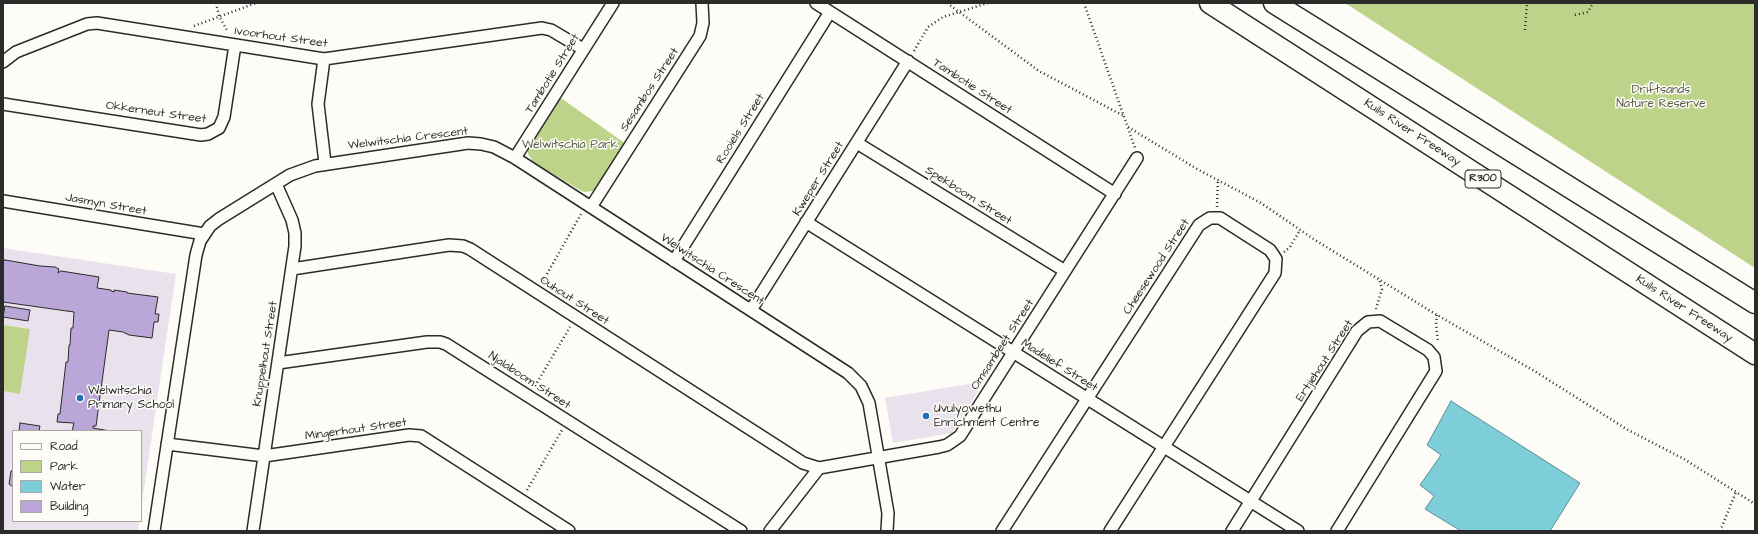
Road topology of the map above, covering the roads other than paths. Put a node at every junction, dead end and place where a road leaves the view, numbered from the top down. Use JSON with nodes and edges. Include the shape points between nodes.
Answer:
{"nodes":[{"id":1,"x":613,"y":3,"type":"edge"},
{"id":2,"x":702,"y":3,"type":"edge"},
{"id":3,"x":816,"y":3,"type":"edge"},
{"id":4,"x":1210,"y":3,"type":"edge"},
{"id":5,"x":1274,"y":3,"type":"edge"},
{"id":6,"x":830,"y":12,"type":"junction"},
{"id":7,"x":235,"y":45,"type":"junction"},
{"id":8,"x":583,"y":49,"type":"junction"},
{"id":9,"x":324,"y":59,"type":"junction"},
{"id":10,"x":908,"y":61,"type":"junction"},
{"id":11,"x":3,"y":62,"type":"edge"},
{"id":12,"x":3,"y":104,"type":"edge"},
{"id":13,"x":857,"y":143,"type":"junction"},
{"id":14,"x":515,"y":158,"type":"junction"},
{"id":15,"x":1137,"y":158,"type":"road end"},
{"id":16,"x":325,"y":163,"type":"junction"},
{"id":17,"x":276,"y":184,"type":"junction"},
{"id":18,"x":1115,"y":194,"type":"junction"},
{"id":19,"x":3,"y":201,"type":"edge"},
{"id":20,"x":589,"y":206,"type":"junction"},
{"id":21,"x":806,"y":222,"type":"junction"},
{"id":22,"x":204,"y":234,"type":"junction"},
{"id":23,"x":674,"y":261,"type":"junction"},
{"id":24,"x":292,"y":269,"type":"junction"},
{"id":25,"x":1065,"y":272,"type":"junction"},
{"id":26,"x":1755,"y":303,"type":"edge"},
{"id":27,"x":751,"y":310,"type":"junction"},
{"id":28,"x":1013,"y":352,"type":"junction"},
{"id":29,"x":1755,"y":354,"type":"edge"},
{"id":30,"x":278,"y":363,"type":"junction"},
{"id":31,"x":1087,"y":399,"type":"junction"},
{"id":32,"x":167,"y":444,"type":"junction"},
{"id":33,"x":1164,"y":447,"type":"junction"},
{"id":34,"x":264,"y":456,"type":"junction"},
{"id":35,"x":879,"y":457,"type":"junction"},
{"id":36,"x":819,"y":468,"type":"junction"},
{"id":37,"x":1251,"y":502,"type":"junction"},
{"id":38,"x":154,"y":531,"type":"edge"},
{"id":39,"x":253,"y":531,"type":"edge"},
{"id":40,"x":569,"y":531,"type":"edge"},
{"id":41,"x":742,"y":531,"type":"edge"},
{"id":42,"x":770,"y":531,"type":"edge"},
{"id":43,"x":887,"y":531,"type":"edge"},
{"id":44,"x":1002,"y":531,"type":"edge"},
{"id":45,"x":1110,"y":531,"type":"edge"},
{"id":46,"x":1232,"y":531,"type":"edge"},
{"id":47,"x":1298,"y":531,"type":"edge"},
{"id":48,"x":1337,"y":531,"type":"edge"}],
"edges":[{"from":1,"to":8,"type":"street","name":"Tambotie Street"},
{"from":2,"to":20,"type":"street","name":"Sesambos Street","via":[[703,23],[700,36]]},
{"from":3,"to":6,"type":"street","name":"Tambotie Street"},
{"from":4,"to":29,"type":"highway","name":"Kuils River Freeway","number":"R300"},
{"from":5,"to":26,"type":"highway"},
{"from":6,"to":10,"type":"street","name":"Tambotie Street"},
{"from":6,"to":23,"type":"street","name":"Rooiels Street"},
{"from":7,"to":9,"type":"street","name":"Ivoorhout Street"},
{"from":7,"to":11,"type":"street","name":"Ivoorhout Street","via":[[92,23],[16,52]]},
{"from":7,"to":12,"type":"street","name":"Okkerneut Street","via":[[224,117],[219,128],[208,134],[201,135]]},
{"from":8,"to":9,"type":"street","name":"Ivoorhout Street","via":[[551,30],[542,28]]},
{"from":8,"to":14,"type":"street","name":"Tambotie Street"},
{"from":9,"to":16,"type":"street","via":[[318,110]]},
{"from":10,"to":13,"type":"street","name":"Kweper Street"},
{"from":10,"to":18,"type":"street","name":"Tambotie Street"},
{"from":13,"to":21,"type":"street","name":"Kweper Street"},
{"from":13,"to":25,"type":"street","name":"Spekboom Street"},
{"from":14,"to":16,"type":"street","name":"Welwitschia Crescent","via":[[494,147],[468,143]]},
{"from":14,"to":20,"type":"street","name":"Welwitschia Crescent"},
{"from":15,"to":18,"type":"street","name":"Omsambeet Street"},
{"from":16,"to":17,"type":"street","name":"Welwitschia Crescent","via":[[305,169]]},
{"from":17,"to":22,"type":"street","name":"Welwitschia Crescent","via":[[219,219]]},
{"from":17,"to":24,"type":"street","name":"Knuppelhout Street","via":[[294,226]]},
{"from":18,"to":25,"type":"street","name":"Omsambeet Street"},
{"from":19,"to":22,"type":"street","name":"Jasmyn Street"},
{"from":20,"to":23,"type":"street","name":"Welwitschia Crescent"},
{"from":21,"to":27,"type":"street","name":"Kweper Street"},
{"from":21,"to":28,"type":"street","name":"Madelief Street"},
{"from":22,"to":32,"type":"street","name":"Welwitschia Crescent","via":[[196,255]]},
{"from":23,"to":27,"type":"street","name":"Welwitschia Crescent"},
{"from":24,"to":30,"type":"street","name":"Knuppelhout Street"},
{"from":24,"to":36,"type":"street","name":"Ouhout Street","via":[[449,245],[470,249],[804,463]]},
{"from":25,"to":28,"type":"street","name":"Omsambeet Street"},
{"from":27,"to":35,"type":"street","name":"Welwitschia Crescent","via":[[855,379],[869,403]]},
{"from":28,"to":31,"type":"street","name":"Madelief Street"},
{"from":28,"to":35,"type":"street","name":"Omsambeet Street","via":[[954,442],[939,448]]},
{"from":30,"to":34,"type":"street","name":"Knuppelhout Street"},
{"from":30,"to":41,"type":"street","name":"Njalaboom Street","via":[[427,342],[440,342],[452,346]]},
{"from":31,"to":33,"type":"street","name":"Madelief Street"},
{"from":31,"to":33,"type":"street","name":"Cheesewood Street","via":[[1199,225],[1216,217],[1225,220],[1266,246],[1276,259],[1276,268],[1273,278]]},
{"from":31,"to":44,"type":"street","name":"Cheesewood Street"},
{"from":32,"to":34,"type":"street","name":"Mingerhout Street"},
{"from":32,"to":38,"type":"street","name":"Welwitschia Crescent"},
{"from":33,"to":37,"type":"street","name":"Madelief Street"},
{"from":33,"to":45,"type":"street"},
{"from":34,"to":39,"type":"street","name":"Knuppelhout Street"},
{"from":34,"to":40,"type":"street","name":"Mingerhout Street","via":[[409,435],[421,436]]},
{"from":35,"to":36,"type":"street","name":"Omsambeet Street"},
{"from":35,"to":43,"type":"street","name":"Welwitschia Crescent","via":[[888,512]]},
{"from":36,"to":42,"type":"street"},
{"from":37,"to":46,"type":"street","name":"Ertjiehout Street"},
{"from":37,"to":47,"type":"street","name":"Madelief Street"},
{"from":37,"to":48,"type":"street","name":"Ertjiehout Street","via":[[1357,330],[1364,324],[1380,321],[1428,350],[1435,361],[1436,371]]}]}
